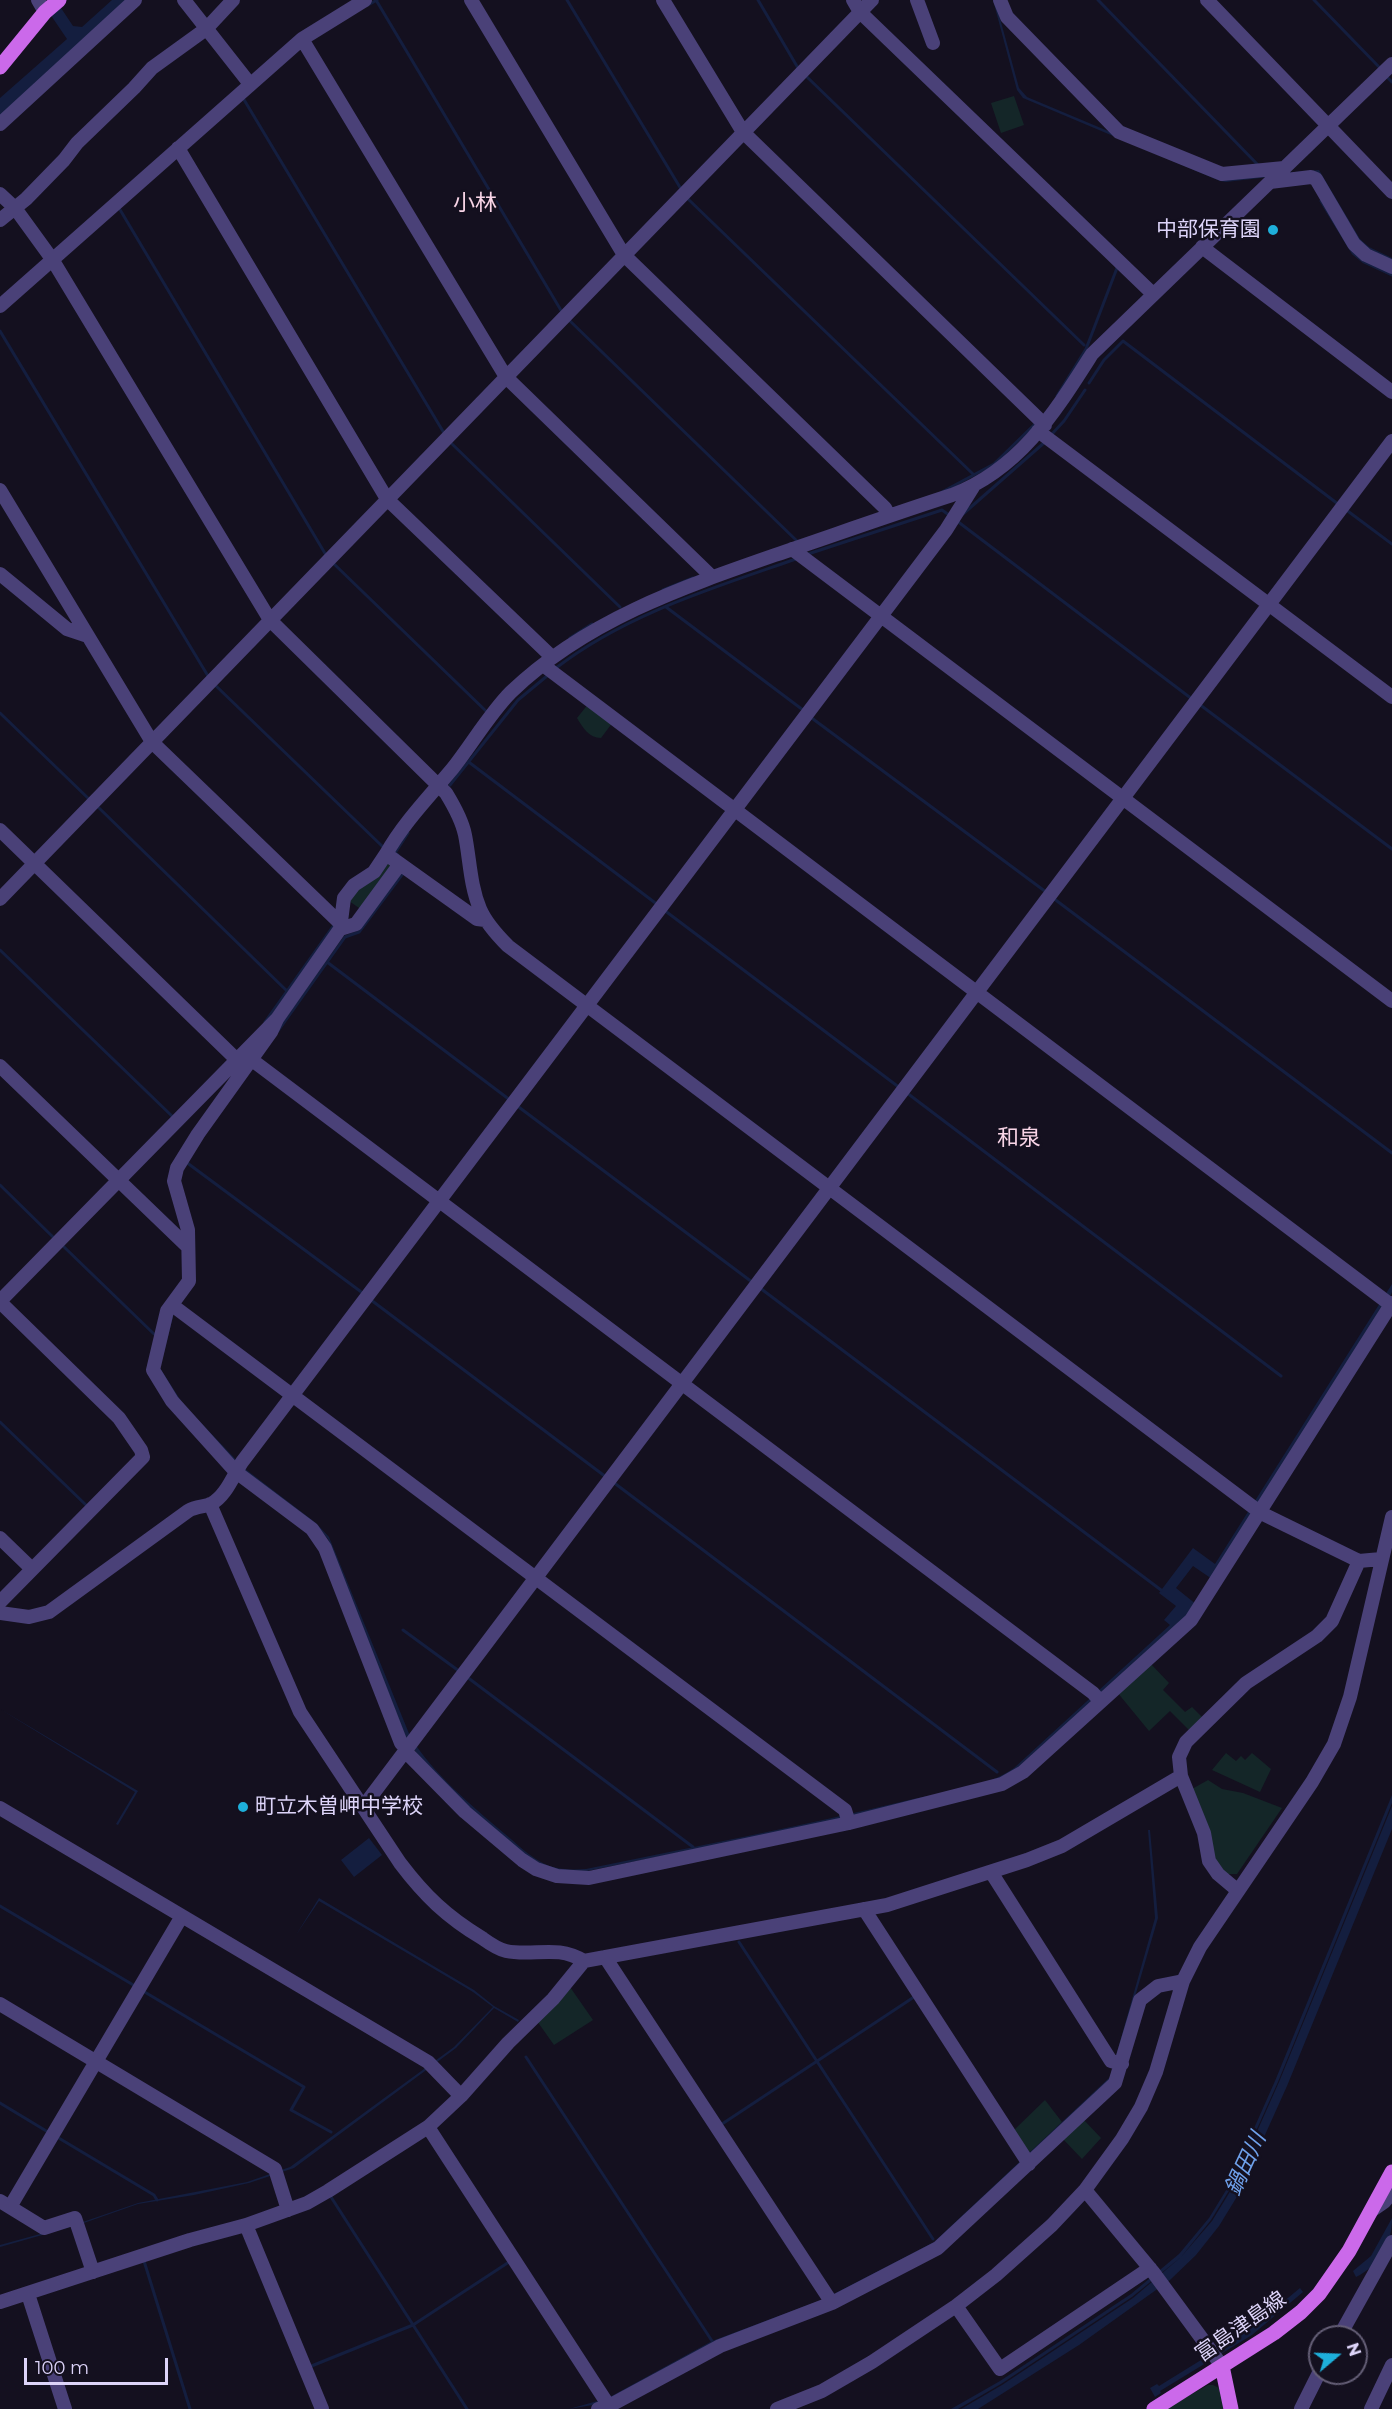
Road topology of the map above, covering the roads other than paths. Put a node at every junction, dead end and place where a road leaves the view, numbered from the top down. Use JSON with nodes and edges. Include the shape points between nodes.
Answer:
{"nodes":[{"id":1,"x":59,"y":0,"type":"edge"},
{"id":2,"x":135,"y":0,"type":"edge"},
{"id":3,"x":184,"y":0,"type":"edge"},
{"id":4,"x":233,"y":0,"type":"edge"},
{"id":5,"x":365,"y":0,"type":"edge"},
{"id":6,"x":471,"y":0,"type":"edge"},
{"id":7,"x":663,"y":0,"type":"edge"},
{"id":8,"x":872,"y":0,"type":"edge"},
{"id":9,"x":917,"y":0,"type":"edge"},
{"id":10,"x":1000,"y":0,"type":"edge"},
{"id":11,"x":1207,"y":0,"type":"edge"},
{"id":12,"x":42,"y":6,"type":"edge"},
{"id":13,"x":856,"y":6,"type":"edge"},
{"id":14,"x":206,"y":29,"type":"junction"},
{"id":15,"x":303,"y":41,"type":"junction"},
{"id":16,"x":933,"y":44,"type":"dead end"},
{"id":17,"x":1392,"y":64,"type":"edge"},
{"id":18,"x":0,"y":67,"type":"edge"},
{"id":19,"x":250,"y":84,"type":"junction"},
{"id":20,"x":0,"y":124,"type":"edge"},
{"id":21,"x":1328,"y":125,"type":"junction"},
{"id":22,"x":742,"y":132,"type":"junction"},
{"id":23,"x":180,"y":151,"type":"junction"},
{"id":24,"x":1277,"y":175,"type":"junction"},
{"id":25,"x":1392,"y":192,"type":"edge"},
{"id":26,"x":0,"y":194,"type":"edge"},
{"id":27,"x":15,"y":208,"type":"junction"},
{"id":28,"x":0,"y":220,"type":"edge"},
{"id":29,"x":1202,"y":247,"type":"junction"},
{"id":30,"x":624,"y":255,"type":"junction"},
{"id":31,"x":54,"y":263,"type":"junction"},
{"id":32,"x":1392,"y":267,"type":"edge"},
{"id":33,"x":1153,"y":294,"type":"junction"},
{"id":34,"x":0,"y":306,"type":"edge"},
{"id":35,"x":506,"y":377,"type":"junction"},
{"id":36,"x":1392,"y":392,"type":"edge"},
{"id":37,"x":1041,"y":428,"type":"junction"},
{"id":38,"x":1392,"y":441,"type":"edge"},
{"id":39,"x":973,"y":487,"type":"junction"},
{"id":40,"x":0,"y":490,"type":"edge"},
{"id":41,"x":387,"y":499,"type":"junction"},
{"id":42,"x":889,"y":516,"type":"junction"},
{"id":43,"x":792,"y":549,"type":"junction"},
{"id":44,"x":0,"y":574,"type":"edge"},
{"id":45,"x":712,"y":577,"type":"junction"},
{"id":46,"x":1269,"y":604,"type":"junction"},
{"id":47,"x":880,"y":615,"type":"junction"},
{"id":48,"x":270,"y":620,"type":"junction"},
{"id":49,"x":88,"y":636,"type":"junction"},
{"id":50,"x":547,"y":661,"type":"junction"},
{"id":51,"x":1392,"y":697,"type":"edge"},
{"id":52,"x":152,"y":742,"type":"junction"},
{"id":53,"x":438,"y":783,"type":"junction"},
{"id":54,"x":1123,"y":798,"type":"junction"},
{"id":55,"x":733,"y":810,"type":"junction"},
{"id":56,"x":0,"y":830,"type":"edge"},
{"id":57,"x":386,"y":854,"type":"junction"},
{"id":58,"x":400,"y":864,"type":"junction"},
{"id":59,"x":37,"y":866,"type":"junction"},
{"id":60,"x":0,"y":899,"type":"edge"},
{"id":61,"x":485,"y":920,"type":"junction"},
{"id":62,"x":338,"y":923,"type":"junction"},
{"id":63,"x":977,"y":992,"type":"junction"},
{"id":64,"x":1392,"y":1001,"type":"edge"},
{"id":65,"x":587,"y":1005,"type":"junction"},
{"id":66,"x":277,"y":1019,"type":"junction"},
{"id":67,"x":236,"y":1059,"type":"junction"},
{"id":68,"x":252,"y":1060,"type":"junction"},
{"id":69,"x":0,"y":1066,"type":"edge"},
{"id":70,"x":118,"y":1180,"type":"junction"},
{"id":71,"x":830,"y":1188,"type":"junction"},
{"id":72,"x":440,"y":1200,"type":"junction"},
{"id":73,"x":188,"y":1247,"type":"junction"},
{"id":74,"x":0,"y":1301,"type":"edge"},
{"id":75,"x":1388,"y":1302,"type":"edge"},
{"id":76,"x":172,"y":1305,"type":"junction"},
{"id":77,"x":682,"y":1383,"type":"junction"},
{"id":78,"x":293,"y":1395,"type":"junction"},
{"id":79,"x":239,"y":1468,"type":"junction"},
{"id":80,"x":210,"y":1504,"type":"junction"},
{"id":81,"x":1256,"y":1509,"type":"junction"},
{"id":82,"x":1392,"y":1517,"type":"edge"},
{"id":83,"x":0,"y":1538,"type":"edge"},
{"id":84,"x":1381,"y":1559,"type":"junction"},
{"id":85,"x":1359,"y":1561,"type":"junction"},
{"id":86,"x":29,"y":1567,"type":"junction"},
{"id":87,"x":536,"y":1577,"type":"junction"},
{"id":88,"x":0,"y":1602,"type":"edge"},
{"id":89,"x":0,"y":1613,"type":"edge"},
{"id":90,"x":1097,"y":1697,"type":"junction"},
{"id":91,"x":408,"y":1746,"type":"junction"},
{"id":92,"x":1181,"y":1776,"type":"junction"},
{"id":93,"x":363,"y":1807,"type":"junction"},
{"id":94,"x":0,"y":1808,"type":"edge"},
{"id":95,"x":847,"y":1818,"type":"junction"},
{"id":96,"x":991,"y":1872,"type":"junction"},
{"id":97,"x":1237,"y":1890,"type":"junction"},
{"id":98,"x":864,"y":1909,"type":"junction"},
{"id":99,"x":182,"y":1916,"type":"junction"},
{"id":100,"x":605,"y":1957,"type":"junction"},
{"id":101,"x":584,"y":1961,"type":"junction"},
{"id":102,"x":1183,"y":1981,"type":"junction"},
{"id":103,"x":0,"y":2004,"type":"edge"},
{"id":104,"x":96,"y":2062,"type":"junction"},
{"id":105,"x":1117,"y":2062,"type":"junction"},
{"id":106,"x":461,"y":2096,"type":"junction"},
{"id":107,"x":428,"y":2127,"type":"junction"},
{"id":108,"x":1027,"y":2160,"type":"junction"},
{"id":109,"x":1392,"y":2172,"type":"edge"},
{"id":110,"x":1085,"y":2190,"type":"junction"},
{"id":111,"x":1392,"y":2193,"type":"edge"},
{"id":112,"x":5,"y":2204,"type":"edge"},
{"id":113,"x":288,"y":2210,"type":"junction"},
{"id":114,"x":1371,"y":2211,"type":"junction"},
{"id":115,"x":246,"y":2225,"type":"junction"},
{"id":116,"x":1392,"y":2242,"type":"edge"},
{"id":117,"x":1152,"y":2270,"type":"junction"},
{"id":118,"x":93,"y":2272,"type":"junction"},
{"id":119,"x":28,"y":2294,"type":"junction"},
{"id":120,"x":830,"y":2300,"type":"junction"},
{"id":121,"x":0,"y":2302,"type":"edge"},
{"id":122,"x":956,"y":2306,"type":"junction"},
{"id":123,"x":1346,"y":2325,"type":"edge"},
{"id":124,"x":1216,"y":2358,"type":"junction"},
{"id":125,"x":1392,"y":2364,"type":"edge"},
{"id":126,"x":1313,"y":2385,"type":"edge"},
{"id":127,"x":605,"y":2404,"type":"edge"},
{"id":128,"x":65,"y":2409,"type":"edge"},
{"id":129,"x":322,"y":2409,"type":"edge"},
{"id":130,"x":777,"y":2409,"type":"edge"},
{"id":131,"x":1154,"y":2409,"type":"edge"},
{"id":132,"x":1231,"y":2409,"type":"edge"},
{"id":133,"x":1301,"y":2409,"type":"edge"},
{"id":134,"x":1371,"y":2409,"type":"edge"}],
"edges":[{"from":1,"to":12,"type":"main road"},
{"from":2,"to":20,"type":"street"},
{"from":3,"to":14,"type":"street"},
{"from":4,"to":14,"type":"street"},
{"from":5,"to":15,"type":"street"},
{"from":6,"to":30,"type":"street"},
{"from":7,"to":22,"type":"street"},
{"from":8,"to":13,"type":"street"},
{"from":9,"to":16,"type":"street"},
{"from":10,"to":24,"type":"street","via":[[1007,18],[1119,132],[1222,174]]},
{"from":11,"to":21,"type":"street"},
{"from":12,"to":18,"type":"main road"},
{"from":13,"to":22,"type":"street"},
{"from":13,"to":33,"type":"street"},
{"from":14,"to":19,"type":"street"},
{"from":14,"to":27,"type":"street","via":[[152,68]]},
{"from":15,"to":19,"type":"street"},
{"from":15,"to":35,"type":"street"},
{"from":17,"to":21,"type":"street"},
{"from":19,"to":23,"type":"street"},
{"from":21,"to":24,"type":"street"},
{"from":21,"to":25,"type":"street"},
{"from":22,"to":30,"type":"street"},
{"from":22,"to":37,"type":"street"},
{"from":23,"to":31,"type":"street"},
{"from":23,"to":41,"type":"street"},
{"from":24,"to":29,"type":"street"},
{"from":24,"to":32,"type":"street","via":[[1316,179],[1359,250]]},
{"from":26,"to":27,"type":"street"},
{"from":27,"to":28,"type":"street"},
{"from":27,"to":31,"type":"street"},
{"from":29,"to":33,"type":"street"},
{"from":29,"to":36,"type":"street"},
{"from":30,"to":35,"type":"street"},
{"from":30,"to":42,"type":"street"},
{"from":31,"to":34,"type":"street"},
{"from":31,"to":48,"type":"street"},
{"from":33,"to":37,"type":"street","via":[[1092,354]]},
{"from":35,"to":41,"type":"street"},
{"from":35,"to":45,"type":"street"},
{"from":37,"to":39,"type":"street","via":[[999,470]]},
{"from":37,"to":46,"type":"street"},
{"from":38,"to":46,"type":"street"},
{"from":39,"to":42,"type":"street"},
{"from":39,"to":47,"type":"street","via":[[946,530]]},
{"from":40,"to":49,"type":"street"},
{"from":41,"to":48,"type":"street"},
{"from":41,"to":50,"type":"street"},
{"from":42,"to":43,"type":"street"},
{"from":43,"to":45,"type":"street"},
{"from":43,"to":47,"type":"street"},
{"from":44,"to":49,"type":"street","via":[[67,629]]},
{"from":45,"to":50,"type":"street","via":[[602,624]]},
{"from":46,"to":51,"type":"street"},
{"from":46,"to":54,"type":"street"},
{"from":47,"to":54,"type":"street"},
{"from":47,"to":55,"type":"street"},
{"from":48,"to":52,"type":"street"},
{"from":48,"to":53,"type":"street"},
{"from":49,"to":52,"type":"street"},
{"from":50,"to":53,"type":"street","via":[[509,694]]},
{"from":50,"to":55,"type":"street"},
{"from":52,"to":59,"type":"street"},
{"from":52,"to":62,"type":"street"},
{"from":53,"to":57,"type":"street","via":[[399,830]]},
{"from":53,"to":61,"type":"street","via":[[461,823],[476,898]]},
{"from":54,"to":63,"type":"street"},
{"from":54,"to":64,"type":"street"},
{"from":55,"to":63,"type":"street"},
{"from":55,"to":65,"type":"street"},
{"from":56,"to":59,"type":"street"},
{"from":57,"to":58,"type":"street"},
{"from":57,"to":62,"type":"street","via":[[374,872],[354,885],[344,898]]},
{"from":58,"to":61,"type":"street","via":[[477,920]]},
{"from":58,"to":62,"type":"street","via":[[356,924]]},
{"from":59,"to":60,"type":"street"},
{"from":59,"to":67,"type":"street"},
{"from":61,"to":65,"type":"street","via":[[508,946]]},
{"from":62,"to":66,"type":"street"},
{"from":63,"to":71,"type":"street"},
{"from":63,"to":75,"type":"street"},
{"from":65,"to":71,"type":"street"},
{"from":65,"to":72,"type":"street"},
{"from":66,"to":67,"type":"street"},
{"from":66,"to":68,"type":"street"},
{"from":67,"to":70,"type":"street"},
{"from":68,"to":72,"type":"street"},
{"from":68,"to":73,"type":"street","via":[[177,1168],[174,1181],[186,1219]]},
{"from":69,"to":70,"type":"street"},
{"from":70,"to":73,"type":"street"},
{"from":70,"to":74,"type":"street"},
{"from":71,"to":77,"type":"street"},
{"from":71,"to":81,"type":"street"},
{"from":72,"to":77,"type":"street"},
{"from":72,"to":78,"type":"street"},
{"from":73,"to":76,"type":"street","via":[[189,1281]]},
{"from":74,"to":86,"type":"street","via":[[119,1418],[143,1457]]},
{"from":75,"to":81,"type":"street"},
{"from":76,"to":78,"type":"street"},
{"from":76,"to":79,"type":"street","via":[[167,1311],[153,1370],[172,1401]]},
{"from":77,"to":87,"type":"street"},
{"from":77,"to":90,"type":"street"},
{"from":78,"to":79,"type":"street"},
{"from":78,"to":87,"type":"street"},
{"from":79,"to":80,"type":"street","via":[[233,1482]]},
{"from":79,"to":91,"type":"street","via":[[302,1520],[322,1542],[401,1743]]},
{"from":80,"to":89,"type":"street","via":[[188,1511],[49,1612],[29,1617]]},
{"from":80,"to":93,"type":"street","via":[[300,1712]]},
{"from":81,"to":85,"type":"street"},
{"from":81,"to":90,"type":"street","via":[[1191,1620]]},
{"from":82,"to":84,"type":"street"},
{"from":83,"to":86,"type":"street"},
{"from":84,"to":85,"type":"street"},
{"from":84,"to":97,"type":"street","via":[[1350,1697],[1334,1744]]},
{"from":85,"to":92,"type":"street","via":[[1332,1621],[1317,1636],[1246,1683],[1186,1742],[1179,1757]]},
{"from":86,"to":88,"type":"street"},
{"from":87,"to":91,"type":"street"},
{"from":87,"to":95,"type":"street"},
{"from":90,"to":95,"type":"street","via":[[1023,1772],[1002,1784]]},
{"from":91,"to":93,"type":"street"},
{"from":91,"to":95,"type":"street","via":[[465,1812],[522,1860],[567,1878],[589,1878]]},
{"from":92,"to":96,"type":"street","via":[[1062,1846]]},
{"from":92,"to":97,"type":"street","via":[[1204,1833],[1209,1861]]},
{"from":93,"to":101,"type":"street","via":[[417,1885],[444,1914],[506,1951],[552,1951]]},
{"from":94,"to":99,"type":"street"},
{"from":96,"to":98,"type":"street"},
{"from":96,"to":105,"type":"street"},
{"from":97,"to":102,"type":"street"},
{"from":98,"to":100,"type":"street"},
{"from":98,"to":108,"type":"street"},
{"from":99,"to":104,"type":"street"},
{"from":99,"to":106,"type":"street","via":[[430,2064]]},
{"from":100,"to":101,"type":"street"},
{"from":100,"to":120,"type":"street"},
{"from":101,"to":106,"type":"street"},
{"from":102,"to":105,"type":"street","via":[[1158,1986],[1140,2000]]},
{"from":102,"to":110,"type":"street","via":[[1156,2072],[1141,2107]]},
{"from":103,"to":104,"type":"street"},
{"from":104,"to":112,"type":"street"},
{"from":104,"to":113,"type":"street","via":[[276,2173]]},
{"from":105,"to":108,"type":"street","via":[[1114,2083]]},
{"from":106,"to":107,"type":"street"},
{"from":107,"to":113,"type":"street","via":[[328,2191]]},
{"from":107,"to":127,"type":"street"},
{"from":108,"to":120,"type":"street","via":[[938,2248]]},
{"from":109,"to":114,"type":"main road","name":"富島津島線"},
{"from":110,"to":117,"type":"street"},
{"from":110,"to":122,"type":"street","via":[[1052,2225]]},
{"from":111,"to":114,"type":"street"},
{"from":112,"to":118,"type":"street","via":[[44,2228],[75,2218]]},
{"from":113,"to":115,"type":"street"},
{"from":114,"to":124,"type":"main road","name":"富島津島線","via":[[1331,2277],[1301,2312],[1275,2333]]},
{"from":115,"to":118,"type":"street"},
{"from":115,"to":129,"type":"street"},
{"from":116,"to":123,"type":"street"},
{"from":117,"to":122,"type":"street","via":[[1000,2369]]},
{"from":117,"to":124,"type":"street"},
{"from":118,"to":119,"type":"street"},
{"from":119,"to":121,"type":"street"},
{"from":119,"to":128,"type":"street"},
{"from":120,"to":127,"type":"street","via":[[720,2346]]},
{"from":122,"to":130,"type":"street","via":[[830,2387]]},
{"from":124,"to":131,"type":"main road","name":"富島津島線"},
{"from":124,"to":132,"type":"main road"},
{"from":125,"to":134,"type":"street"},
{"from":126,"to":133,"type":"street"}]}
